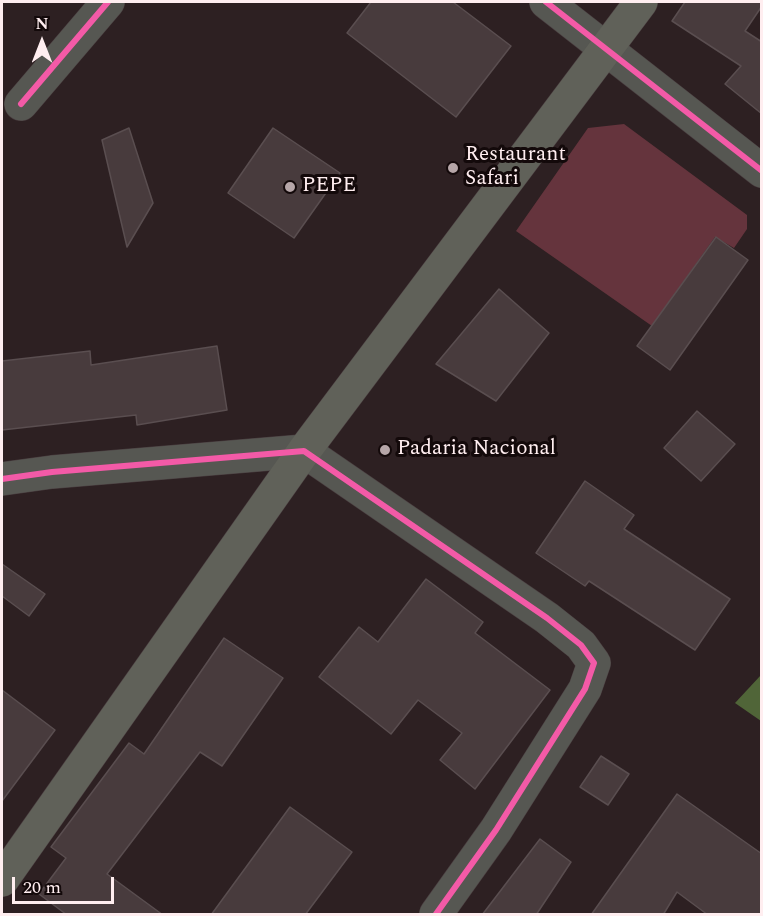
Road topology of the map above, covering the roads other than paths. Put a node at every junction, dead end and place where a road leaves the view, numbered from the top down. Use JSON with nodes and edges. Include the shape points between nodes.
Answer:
{"nodes":[{"id":1,"x":108,"y":2,"type":"edge"},
{"id":2,"x":546,"y":2,"type":"edge"},
{"id":3,"x":641,"y":2,"type":"edge"},
{"id":4,"x":607,"y":48,"type":"junction"},
{"id":5,"x":21,"y":104,"type":"dead end"},
{"id":6,"x":762,"y":171,"type":"edge"},
{"id":7,"x":304,"y":451,"type":"junction"},
{"id":8,"x":2,"y":479,"type":"edge"},
{"id":9,"x":2,"y":880,"type":"edge"},
{"id":10,"x":436,"y":915,"type":"edge"}],
"edges":[{"from":1,"to":5,"type":"street"},
{"from":2,"to":4,"type":"street"},
{"from":3,"to":4,"type":"main road"},
{"from":4,"to":6,"type":"street"},
{"from":4,"to":7,"type":"main road"},
{"from":7,"to":8,"type":"street"},
{"from":7,"to":9,"type":"main road"},
{"from":7,"to":10,"type":"street","via":[[547,618],[581,645],[594,663],[585,689],[496,830]]}]}
